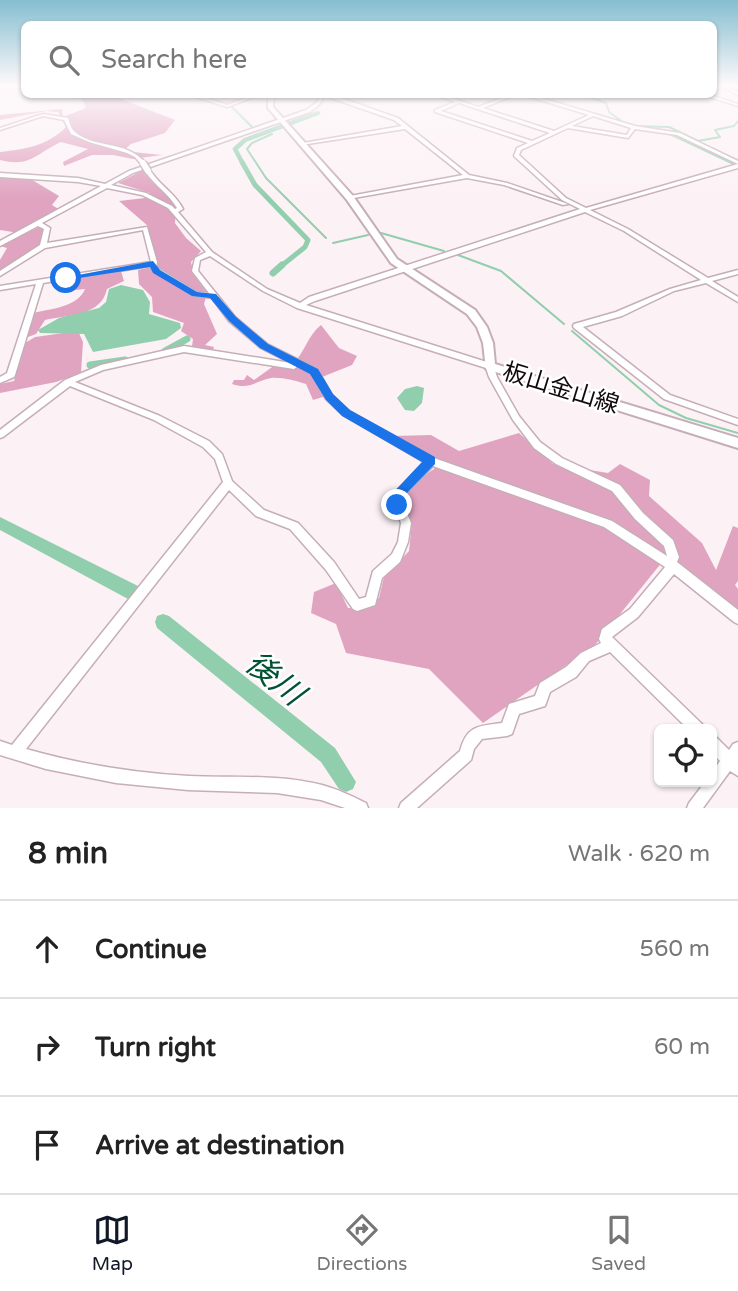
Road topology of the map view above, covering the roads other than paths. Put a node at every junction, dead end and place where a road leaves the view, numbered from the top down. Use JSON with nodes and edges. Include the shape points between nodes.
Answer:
{"nodes":[{"id":1,"x":21,"y":123,"type":"edge"},
{"id":2,"x":67,"y":123,"type":"edge"},
{"id":3,"x":285,"y":123,"type":"joint"},
{"id":4,"x":401,"y":123,"type":"edge"},
{"id":5,"x":472,"y":123,"type":"edge"},
{"id":6,"x":524,"y":123,"type":"edge"},
{"id":7,"x":577,"y":123,"type":"edge"},
{"id":8,"x":619,"y":123,"type":"edge"},
{"id":9,"x":407,"y":127,"type":"junction"},
{"id":10,"x":568,"y":127,"type":"junction"},
{"id":11,"x":634,"y":127,"type":"junction"},
{"id":12,"x":0,"y":129,"type":"edge"},
{"id":13,"x":552,"y":132,"type":"junction"},
{"id":14,"x":533,"y":143,"type":"junction"},
{"id":15,"x":303,"y":144,"type":"junction"},
{"id":16,"x":737,"y":166,"type":"edge"},
{"id":17,"x":0,"y":175,"type":"edge"},
{"id":18,"x":467,"y":176,"type":"junction"},
{"id":19,"x":108,"y":185,"type":"junction"},
{"id":20,"x":350,"y":198,"type":"junction"},
{"id":21,"x":580,"y":209,"type":"junction"},
{"id":22,"x":175,"y":211,"type":"junction"},
{"id":23,"x":39,"y":225,"type":"junction"},
{"id":24,"x":0,"y":244,"type":"edge"},
{"id":25,"x":43,"y":246,"type":"junction"},
{"id":26,"x":210,"y":253,"type":"junction"},
{"id":27,"x":153,"y":264,"type":"junction"},
{"id":28,"x":404,"y":270,"type":"junction"},
{"id":29,"x":738,"y":272,"type":"edge"},
{"id":30,"x":0,"y":274,"type":"edge"},
{"id":31,"x":40,"y":282,"type":"junction"},
{"id":32,"x":709,"y":282,"type":"junction"},
{"id":33,"x":0,"y":288,"type":"edge"},
{"id":34,"x":213,"y":296,"type":"junction"},
{"id":35,"x":738,"y":300,"type":"edge"},
{"id":36,"x":300,"y":306,"type":"junction"},
{"id":37,"x":299,"y":363,"type":"junction"},
{"id":38,"x":490,"y":366,"type":"junction"},
{"id":39,"x":0,"y":380,"type":"edge"},
{"id":40,"x":68,"y":382,"type":"junction"},
{"id":41,"x":738,"y":422,"type":"edge"},
{"id":42,"x":0,"y":435,"type":"edge"},
{"id":43,"x":738,"y":443,"type":"edge"},
{"id":44,"x":431,"y":461,"type":"junction"},
{"id":45,"x":228,"y":483,"type":"junction"},
{"id":46,"x":672,"y":565,"type":"junction"},
{"id":47,"x":738,"y":618,"type":"edge"},
{"id":48,"x":609,"y":646,"type":"junction"},
{"id":49,"x":692,"y":724,"type":"edge"},
{"id":50,"x":717,"y":747,"type":"edge"},
{"id":51,"x":7,"y":750,"type":"edge"},
{"id":52,"x":735,"y":760,"type":"edge"},
{"id":53,"x":361,"y":808,"type":"edge"},
{"id":54,"x":406,"y":808,"type":"edge"},
{"id":55,"x":694,"y":808,"type":"edge"}],
"edges":[{"from":1,"to":12,"type":"street","bridge":true},
{"from":2,"to":22,"type":"street","bridge":true,"via":[[70,131],[88,142],[127,150],[175,199],[180,209]]},
{"from":3,"to":15,"type":"main road","name":"板山金山線"},
{"from":3,"to":19,"type":"street","via":[[149,165]]},
{"from":4,"to":9,"type":"street"},
{"from":5,"to":14,"type":"street"},
{"from":6,"to":13,"type":"street"},
{"from":7,"to":10,"type":"street"},
{"from":8,"to":11,"type":"street"},
{"from":9,"to":15,"type":"street"},
{"from":9,"to":18,"type":"street"},
{"from":10,"to":11,"type":"street","via":[[628,137]]},
{"from":10,"to":13,"type":"street"},
{"from":11,"to":16,"type":"street","via":[[682,135]]},
{"from":13,"to":14,"type":"street"},
{"from":14,"to":21,"type":"street","via":[[516,151],[517,156],[547,186]]},
{"from":15,"to":20,"type":"main road","name":"板山金山線"},
{"from":16,"to":21,"type":"street"},
{"from":17,"to":19,"type":"street"},
{"from":18,"to":20,"type":"street"},
{"from":18,"to":21,"type":"street"},
{"from":19,"to":22,"type":"street","via":[[144,194]]},
{"from":19,"to":23,"type":"street"},
{"from":20,"to":28,"type":"main road","name":"板山金山線"},
{"from":21,"to":28,"type":"street"},
{"from":21,"to":32,"type":"street","via":[[626,230]]},
{"from":22,"to":26,"type":"street"},
{"from":23,"to":24,"type":"street"},
{"from":23,"to":25,"type":"street","via":[[47,228]]},
{"from":25,"to":27,"type":"street","via":[[145,228]]},
{"from":25,"to":30,"type":"street"},
{"from":26,"to":34,"type":"street","via":[[197,259],[194,266]]},
{"from":26,"to":36,"type":"street","via":[[252,283]]},
{"from":27,"to":31,"type":"street"},
{"from":27,"to":34,"type":"street","via":[[156,271],[195,294]]},
{"from":28,"to":36,"type":"street"},
{"from":28,"to":38,"type":"main road","name":"板山金山線","via":[[471,312],[488,343]]},
{"from":29,"to":32,"type":"street"},
{"from":31,"to":33,"type":"street"},
{"from":31,"to":39,"type":"street","via":[[11,375]]},
{"from":32,"to":35,"type":"street"},
{"from":32,"to":41,"type":"street","via":[[672,290],[619,314],[577,326],[667,397]]},
{"from":34,"to":37,"type":"street","via":[[264,346]]},
{"from":36,"to":38,"type":"street"},
{"from":37,"to":40,"type":"street","via":[[293,366],[184,349]]},
{"from":37,"to":44,"type":"street","via":[[318,375],[346,413]]},
{"from":38,"to":43,"type":"main road","name":"板山金山線"},
{"from":38,"to":46,"type":"street","via":[[516,418],[537,445],[559,461],[616,488],[669,543]]},
{"from":40,"to":42,"type":"street"},
{"from":40,"to":45,"type":"street","via":[[196,438],[219,457]]},
{"from":44,"to":45,"type":"street","via":[[396,497],[406,523],[403,542],[396,558],[377,575],[373,596],[365,604],[353,602],[330,566],[294,526],[260,513]]},
{"from":44,"to":46,"type":"street","via":[[591,517]]},
{"from":45,"to":51,"type":"street"},
{"from":46,"to":47,"type":"street"},
{"from":46,"to":48,"type":"street","via":[[634,613],[606,633]]},
{"from":48,"to":49,"type":"street"},
{"from":48,"to":54,"type":"street","via":[[585,657],[571,673],[545,688],[540,701],[514,709],[508,729],[478,733],[466,755]]},
{"from":50,"to":52,"type":"street"},
{"from":51,"to":53,"type":"street","via":[[111,776],[320,793]]},
{"from":52,"to":55,"type":"street"}]}
